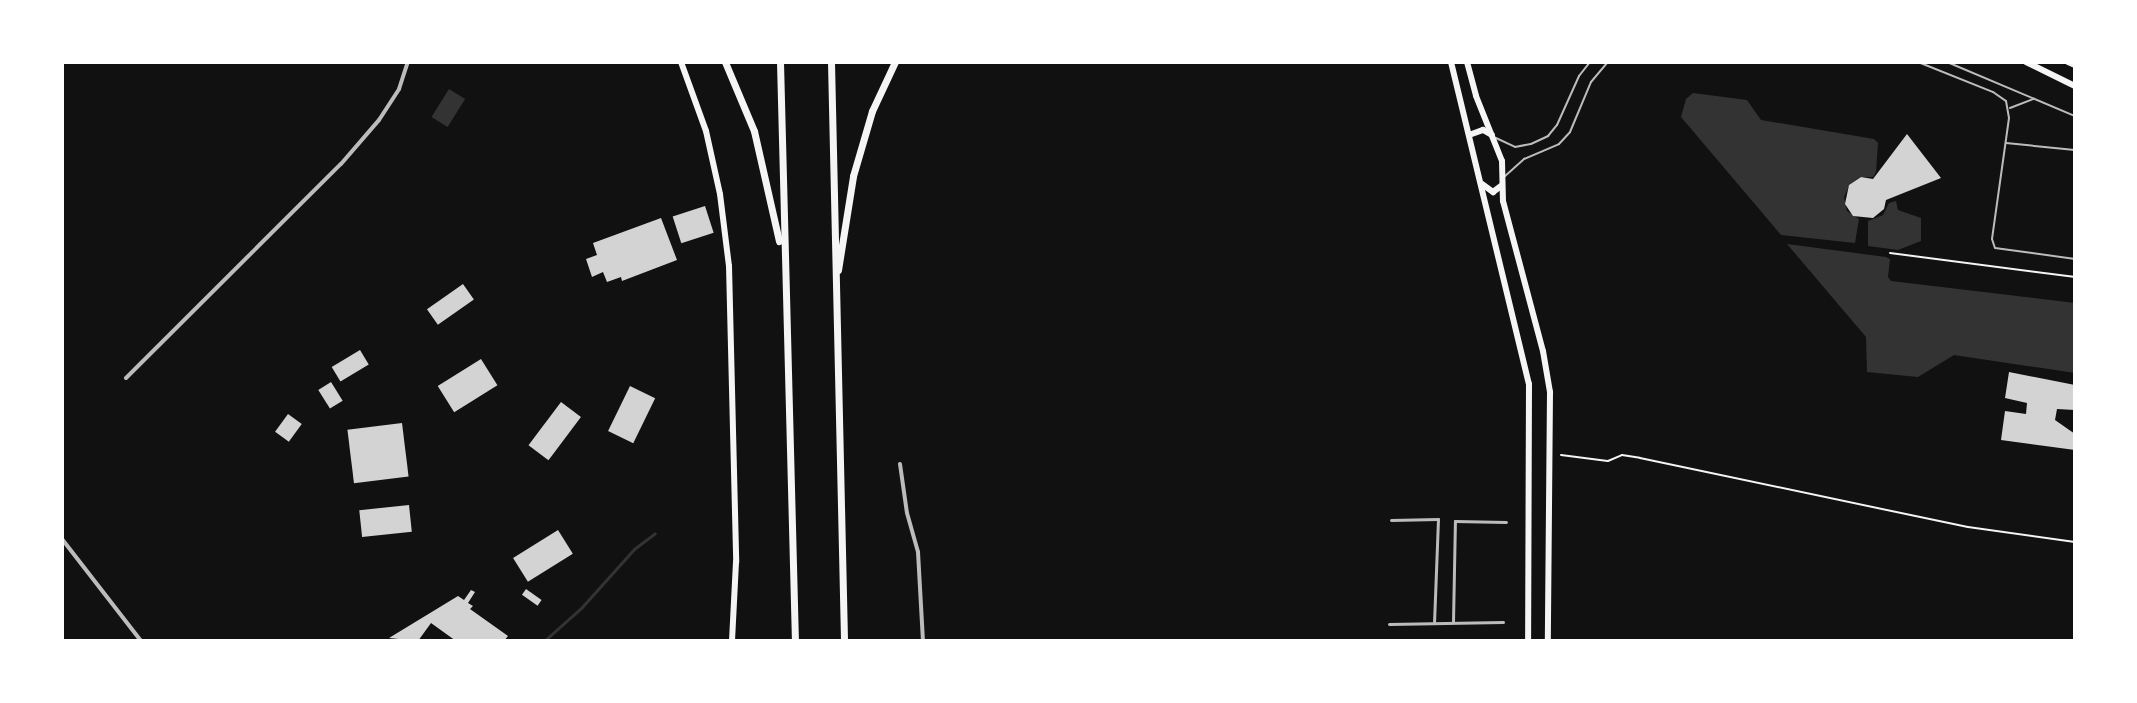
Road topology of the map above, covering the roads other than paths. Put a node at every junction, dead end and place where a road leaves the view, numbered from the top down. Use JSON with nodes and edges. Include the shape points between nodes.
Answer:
{"nodes":[{"id":1,"x":408,"y":62,"type":"edge"},
{"id":2,"x":681,"y":62,"type":"edge"},
{"id":3,"x":725,"y":62,"type":"edge"},
{"id":4,"x":780,"y":62,"type":"edge"},
{"id":5,"x":831,"y":62,"type":"edge"},
{"id":6,"x":895,"y":62,"type":"edge"},
{"id":7,"x":1451,"y":62,"type":"edge"},
{"id":8,"x":1467,"y":62,"type":"edge"},
{"id":9,"x":1590,"y":62,"type":"edge"},
{"id":10,"x":1608,"y":62,"type":"edge"},
{"id":11,"x":1918,"y":62,"type":"edge"},
{"id":12,"x":1947,"y":62,"type":"edge"},
{"id":13,"x":2026,"y":62,"type":"edge"},
{"id":14,"x":2068,"y":62,"type":"edge"},
{"id":15,"x":2075,"y":65,"type":"edge"},
{"id":16,"x":2075,"y":86,"type":"edge"},
{"id":17,"x":2035,"y":99,"type":"junction"},
{"id":18,"x":2009,"y":109,"type":"junction"},
{"id":19,"x":2075,"y":116,"type":"edge"},
{"id":20,"x":1469,"y":135,"type":"junction"},
{"id":21,"x":1492,"y":135,"type":"junction"},
{"id":22,"x":2005,"y":143,"type":"junction"},
{"id":23,"x":2075,"y":150,"type":"edge"},
{"id":24,"x":1503,"y":178,"type":"junction"},
{"id":25,"x":1482,"y":184,"type":"junction"},
{"id":26,"x":2075,"y":259,"type":"edge"},
{"id":27,"x":784,"y":271,"type":"junction"},
{"id":28,"x":835,"y":292,"type":"junction"},
{"id":29,"x":126,"y":378,"type":"dead end"},
{"id":30,"x":900,"y":464,"type":"dead end"},
{"id":31,"x":1391,"y":520,"type":"dead end"},
{"id":32,"x":1506,"y":522,"type":"dead end"},
{"id":33,"x":62,"y":539,"type":"edge"},
{"id":34,"x":1434,"y":622,"type":"junction"},
{"id":35,"x":1453,"y":622,"type":"junction"},
{"id":36,"x":1503,"y":622,"type":"dead end"},
{"id":37,"x":1389,"y":624,"type":"dead end"},
{"id":38,"x":141,"y":641,"type":"edge"},
{"id":39,"x":732,"y":641,"type":"edge"},
{"id":40,"x":795,"y":641,"type":"edge"},
{"id":41,"x":844,"y":641,"type":"edge"},
{"id":42,"x":923,"y":641,"type":"edge"},
{"id":43,"x":1528,"y":641,"type":"edge"},
{"id":44,"x":1548,"y":641,"type":"edge"}],
"edges":[{"from":1,"to":29,"type":"street","via":[[386,110],[341,164]]},
{"from":2,"to":39,"type":"main road","via":[[706,131],[729,266],[736,562]]},
{"from":3,"to":27,"type":"highway","via":[[754,131]]},
{"from":4,"to":27,"type":"highway"},
{"from":5,"to":28,"type":"highway"},
{"from":6,"to":28,"type":"highway","via":[[872,111],[853,176]]},
{"from":7,"to":20,"type":"main road"},
{"from":8,"to":21,"type":"main road"},
{"from":9,"to":21,"type":"lane","via":[[1548,136],[1515,147]]},
{"from":10,"to":24,"type":"lane","via":[[1591,82],[1570,132]]},
{"from":11,"to":18,"type":"lane","via":[[1993,92]]},
{"from":12,"to":17,"type":"lane"},
{"from":13,"to":16,"type":"main road"},
{"from":14,"to":15,"type":"main road"},
{"from":17,"to":18,"type":"lane"},
{"from":17,"to":19,"type":"lane"},
{"from":18,"to":22,"type":"lane"},
{"from":20,"to":21,"type":"main road","via":[[1483,130]]},
{"from":20,"to":25,"type":"main road"},
{"from":21,"to":24,"type":"main road"},
{"from":22,"to":23,"type":"lane"},
{"from":22,"to":26,"type":"lane","via":[[1995,248]]},
{"from":24,"to":25,"type":"main road","via":[[1496,192]]},
{"from":24,"to":44,"type":"main road","via":[[1503,201],[1550,392]]},
{"from":25,"to":43,"type":"main road","via":[[1529,384]]},
{"from":27,"to":40,"type":"highway"},
{"from":28,"to":41,"type":"highway"},
{"from":30,"to":42,"type":"street","via":[[918,552]]},
{"from":31,"to":34,"type":"street","via":[[1438,519]]},
{"from":32,"to":35,"type":"street","via":[[1455,521]]},
{"from":33,"to":38,"type":"street"},
{"from":34,"to":35,"type":"street"},
{"from":34,"to":37,"type":"street"},
{"from":35,"to":36,"type":"street"}]}
